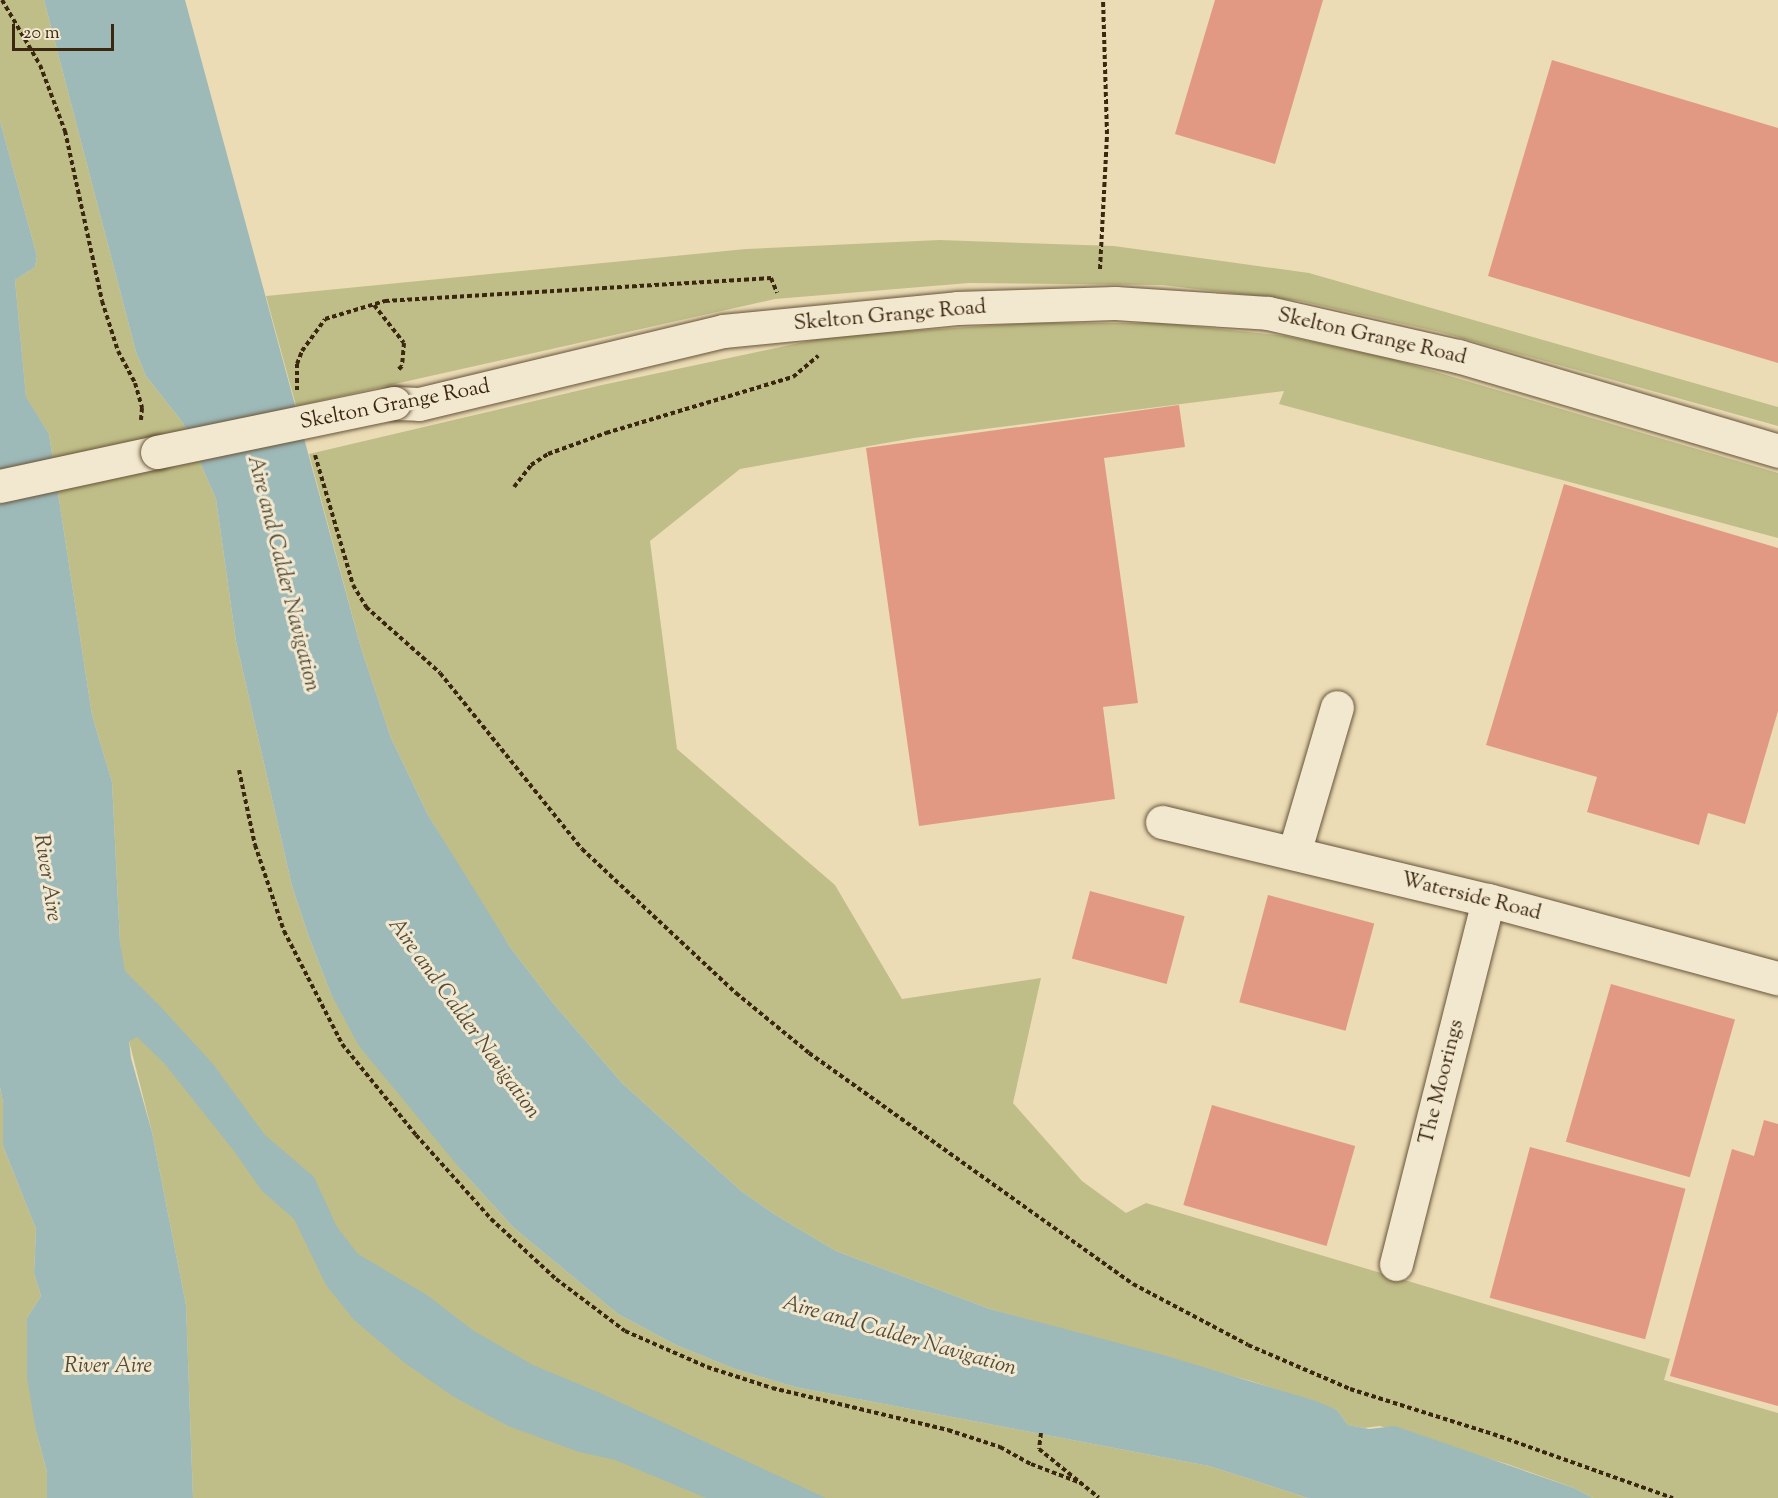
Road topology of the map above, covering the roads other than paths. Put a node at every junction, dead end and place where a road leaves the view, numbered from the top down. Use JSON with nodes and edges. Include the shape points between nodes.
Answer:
{"nodes":[{"id":1,"x":1778,"y":451,"type":"edge"},
{"id":2,"x":0,"y":486,"type":"edge"},
{"id":3,"x":1337,"y":707,"type":"dead end"},
{"id":4,"x":1162,"y":822,"type":"dead end"},
{"id":5,"x":1294,"y":853,"type":"junction"},
{"id":6,"x":1488,"y":900,"type":"junction"},
{"id":7,"x":1778,"y":978,"type":"edge"},
{"id":8,"x":1396,"y":1264,"type":"dead end"}],
"edges":[{"from":1,"to":2,"type":"lane","name":"Skelton Grange Road","bridge":true,"via":[[1458,356],[1268,313],[1099,304],[957,308],[723,331],[419,404],[394,403]]},
{"from":3,"to":5,"type":"lane"},
{"from":4,"to":5,"type":"lane","name":"Waterside Road"},
{"from":5,"to":6,"type":"lane","name":"Waterside Road"},
{"from":6,"to":7,"type":"lane","name":"Waterside Road"},
{"from":6,"to":8,"type":"lane","name":"The Moorings"}]}
